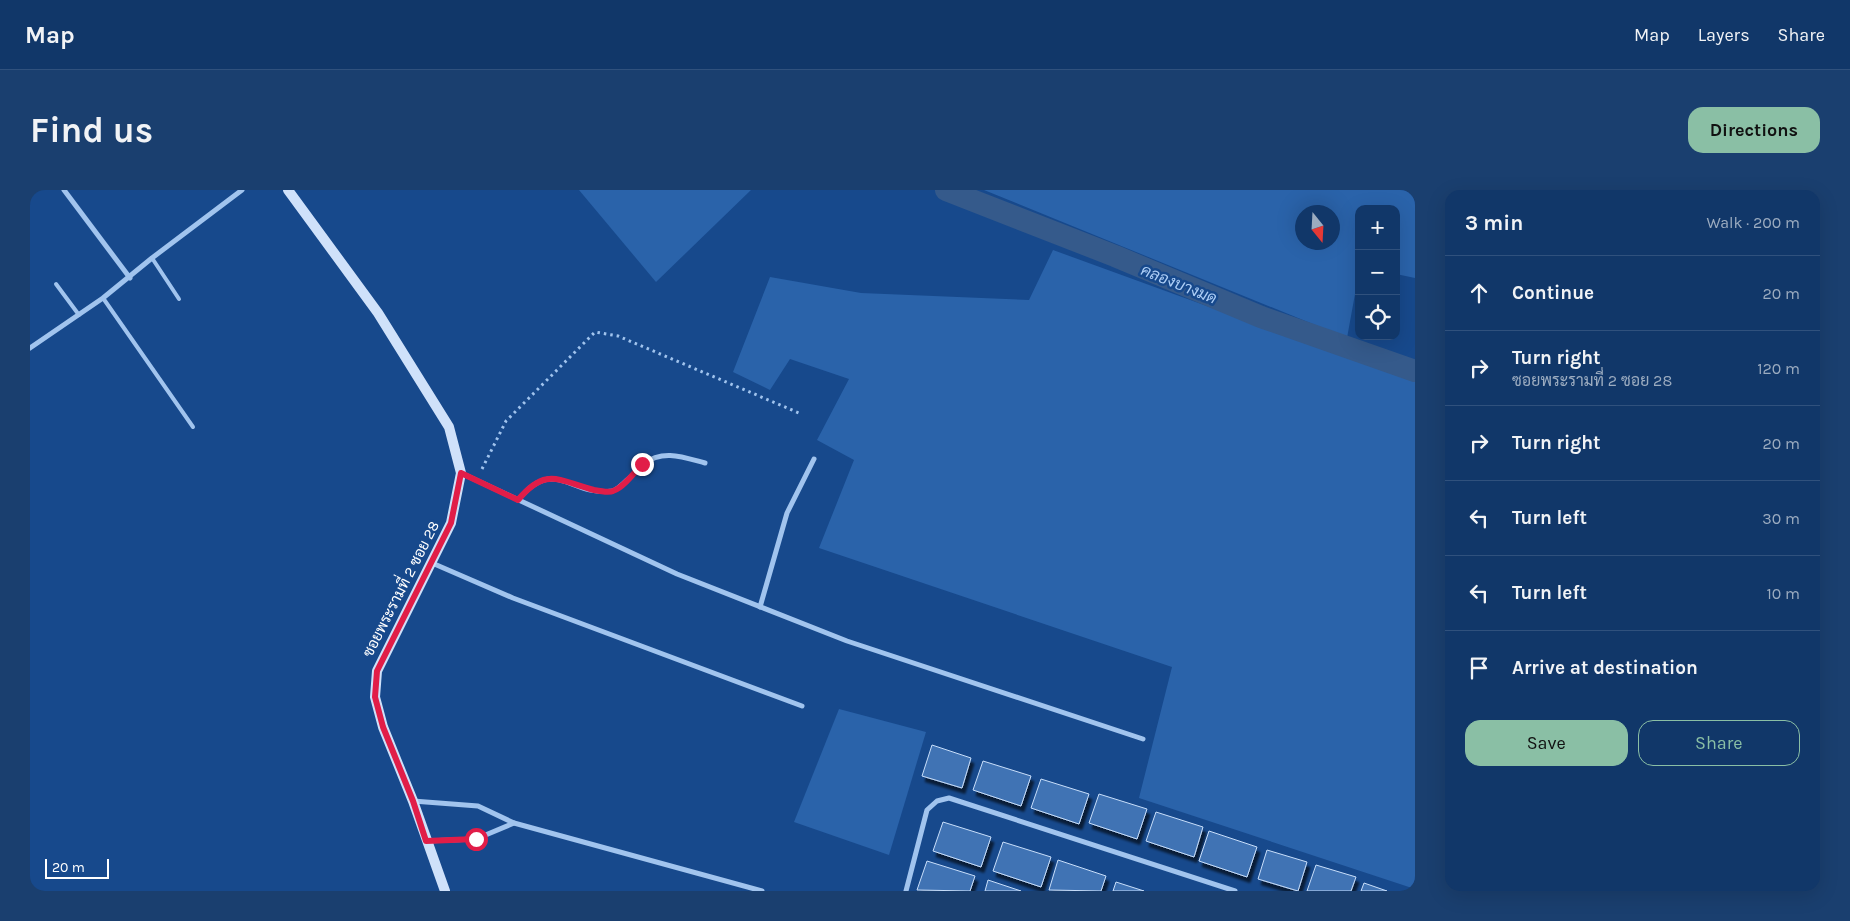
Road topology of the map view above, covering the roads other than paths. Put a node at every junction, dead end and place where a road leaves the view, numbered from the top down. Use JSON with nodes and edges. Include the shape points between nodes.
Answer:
{"nodes":[{"id":1,"x":64,"y":190,"type":"edge"},
{"id":2,"x":242,"y":190,"type":"edge"},
{"id":3,"x":288,"y":190,"type":"edge"},
{"id":4,"x":152,"y":258,"type":"junction"},
{"id":5,"x":130,"y":278,"type":"junction"},
{"id":6,"x":56,"y":284,"type":"dead end"},
{"id":7,"x":103,"y":298,"type":"junction"},
{"id":8,"x":179,"y":300,"type":"dead end"},
{"id":9,"x":79,"y":315,"type":"junction"},
{"id":10,"x":30,"y":348,"type":"edge"},
{"id":11,"x":193,"y":427,"type":"dead end"},
{"id":12,"x":814,"y":460,"type":"dead end"},
{"id":13,"x":705,"y":463,"type":"dead end"},
{"id":14,"x":461,"y":473,"type":"junction"},
{"id":15,"x":518,"y":500,"type":"junction"},
{"id":16,"x":432,"y":562,"type":"junction"},
{"id":17,"x":760,"y":607,"type":"junction"},
{"id":18,"x":802,"y":706,"type":"dead end"},
{"id":19,"x":1143,"y":739,"type":"dead end"},
{"id":20,"x":413,"y":801,"type":"junction"},
{"id":21,"x":514,"y":823,"type":"junction"},
{"id":22,"x":426,"y":841,"type":"junction"},
{"id":23,"x":445,"y":891,"type":"edge"},
{"id":24,"x":762,"y":891,"type":"edge"},
{"id":25,"x":906,"y":891,"type":"edge"},
{"id":26,"x":1235,"y":891,"type":"edge"}],
"edges":[{"from":1,"to":5,"type":"street"},
{"from":2,"to":4,"type":"street"},
{"from":3,"to":14,"type":"street","name":"ซอยพระรามที่ 2 ซอย 28","via":[[378,313],[449,427]]},
{"from":4,"to":5,"type":"street"},
{"from":4,"to":8,"type":"lane"},
{"from":5,"to":7,"type":"street"},
{"from":6,"to":9,"type":"lane"},
{"from":7,"to":9,"type":"street"},
{"from":7,"to":11,"type":"lane"},
{"from":9,"to":10,"type":"street"},
{"from":12,"to":17,"type":"street","via":[[787,514]]},
{"from":13,"to":15,"type":"street","via":[[659,455],[642,464],[614,491],[598,491],[554,478],[540,480],[528,487]]},
{"from":14,"to":15,"type":"street"},
{"from":14,"to":16,"type":"street","name":"ซอยพระรามที่ 2 ซอย 28","via":[[451,523]]},
{"from":15,"to":17,"type":"street","via":[[677,574]]},
{"from":16,"to":18,"type":"street","via":[[522,601]]},
{"from":16,"to":20,"type":"street","name":"ซอยพระรามที่ 2 ซอย 28","via":[[377,671],[375,697],[383,727]]},
{"from":17,"to":19,"type":"street","via":[[847,641]]},
{"from":20,"to":21,"type":"street","via":[[478,806]]},
{"from":20,"to":22,"type":"street","name":"ซอยพระรามที่ 2 ซอย 28"},
{"from":21,"to":22,"type":"street","via":[[476,839]]},
{"from":21,"to":24,"type":"street"},
{"from":22,"to":23,"type":"street","name":"ซอยพระรามที่ 2 ซอย 28"},
{"from":25,"to":26,"type":"street","via":[[927,810],[937,801],[949,798]]}]}
